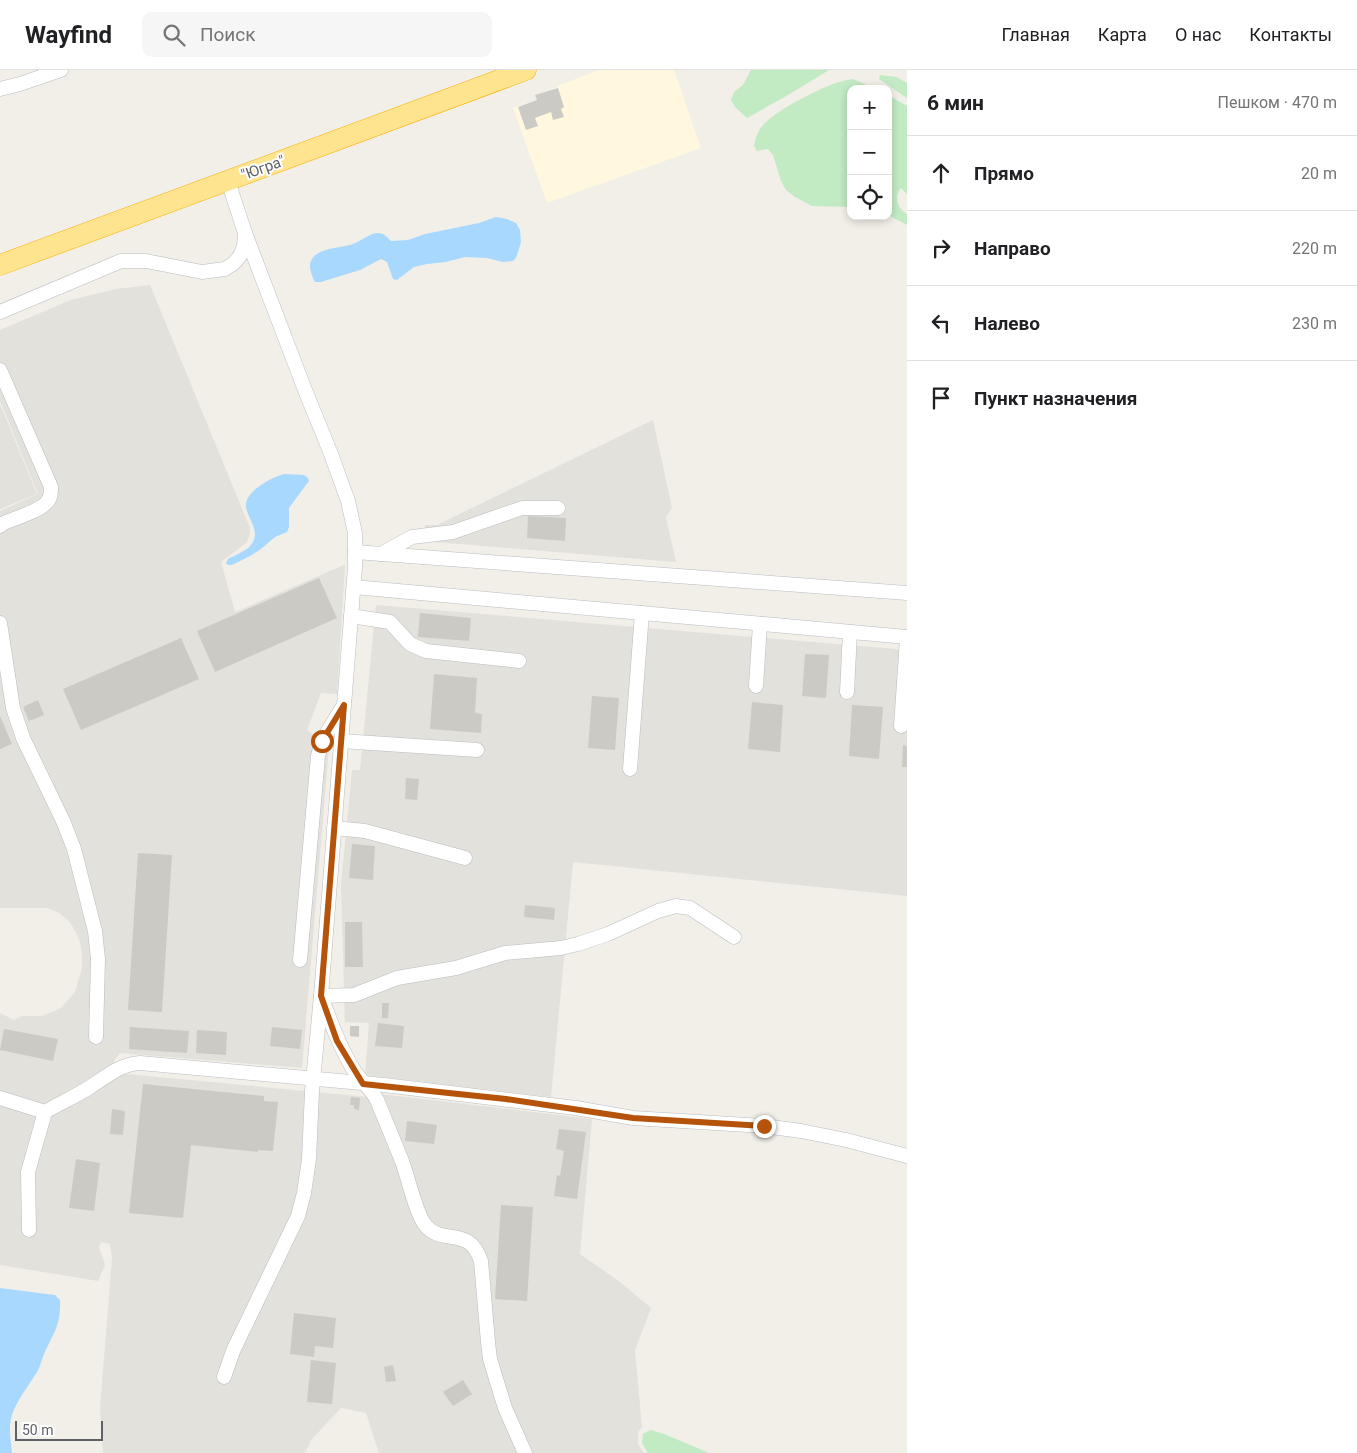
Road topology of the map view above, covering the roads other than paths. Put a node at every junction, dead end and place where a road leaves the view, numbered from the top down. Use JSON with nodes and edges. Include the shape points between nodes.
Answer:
{"nodes":[{"id":1,"x":61,"y":70,"type":"edge"},
{"id":2,"x":526,"y":70,"type":"edge"},
{"id":3,"x":0,"y":89,"type":"edge"},
{"id":4,"x":228,"y":181,"type":"junction"},
{"id":5,"x":245,"y":233,"type":"junction"},
{"id":6,"x":0,"y":266,"type":"edge"},
{"id":7,"x":0,"y":312,"type":"edge"},
{"id":8,"x":0,"y":370,"type":"edge"},
{"id":9,"x":558,"y":508,"type":"dead end"},
{"id":10,"x":0,"y":526,"type":"edge"},
{"id":11,"x":355,"y":552,"type":"junction"},
{"id":12,"x":381,"y":554,"type":"junction"},
{"id":13,"x":354,"y":587,"type":"junction"},
{"id":14,"x":907,"y":593,"type":"edge"},
{"id":15,"x":642,"y":613,"type":"junction"},
{"id":16,"x":351,"y":616,"type":"junction"},
{"id":17,"x":0,"y":623,"type":"edge"},
{"id":18,"x":760,"y":624,"type":"junction"},
{"id":19,"x":850,"y":632,"type":"junction"},
{"id":20,"x":907,"y":638,"type":"edge"},
{"id":21,"x":518,"y":661,"type":"dead end"},
{"id":22,"x":756,"y":686,"type":"dead end"},
{"id":23,"x":846,"y":692,"type":"dead end"},
{"id":24,"x":344,"y":705,"type":"junction"},
{"id":25,"x":901,"y":726,"type":"dead end"},
{"id":26,"x":341,"y":741,"type":"junction"},
{"id":27,"x":477,"y":750,"type":"dead end"},
{"id":28,"x":630,"y":769,"type":"dead end"},
{"id":29,"x":334,"y":828,"type":"junction"},
{"id":30,"x":465,"y":858,"type":"dead end"},
{"id":31,"x":734,"y":937,"type":"dead end"},
{"id":32,"x":300,"y":960,"type":"dead end"},
{"id":33,"x":321,"y":996,"type":"junction"},
{"id":34,"x":96,"y":1037,"type":"dead end"},
{"id":35,"x":313,"y":1079,"type":"junction"},
{"id":36,"x":363,"y":1084,"type":"junction"},
{"id":37,"x":0,"y":1098,"type":"edge"},
{"id":38,"x":45,"y":1112,"type":"junction"},
{"id":39,"x":907,"y":1156,"type":"edge"},
{"id":40,"x":29,"y":1230,"type":"dead end"},
{"id":41,"x":224,"y":1377,"type":"dead end"},
{"id":42,"x":525,"y":1453,"type":"edge"}],
"edges":[{"from":1,"to":3,"type":"street"},
{"from":2,"to":4,"type":"highway","name":"\"Югра\""},
{"from":4,"to":5,"type":"street"},
{"from":4,"to":6,"type":"highway","name":"\"Югра\""},
{"from":5,"to":7,"type":"street","via":[[240,256],[225,269],[202,272],[146,261],[121,261]]},
{"from":5,"to":11,"type":"street","via":[[340,478],[352,515]]},
{"from":8,"to":10,"type":"street","via":[[51,487],[48,502]]},
{"from":9,"to":12,"type":"street","via":[[522,508],[454,532],[412,537]]},
{"from":11,"to":12,"type":"street"},
{"from":11,"to":13,"type":"street"},
{"from":12,"to":14,"type":"street"},
{"from":13,"to":15,"type":"street"},
{"from":13,"to":16,"type":"street"},
{"from":15,"to":18,"type":"street"},
{"from":15,"to":28,"type":"street"},
{"from":16,"to":21,"type":"street","via":[[390,622],[410,644],[426,651]]},
{"from":16,"to":24,"type":"street"},
{"from":17,"to":34,"type":"street","via":[[16,719],[74,849],[95,931],[98,959]]},
{"from":18,"to":19,"type":"street"},
{"from":18,"to":22,"type":"street"},
{"from":19,"to":20,"type":"street"},
{"from":19,"to":23,"type":"street"},
{"from":20,"to":25,"type":"street"},
{"from":24,"to":26,"type":"street"},
{"from":24,"to":32,"type":"street","via":[[322,741],[318,756]]},
{"from":26,"to":27,"type":"street"},
{"from":26,"to":29,"type":"street"},
{"from":29,"to":30,"type":"street","via":[[365,831]]},
{"from":29,"to":33,"type":"street"},
{"from":31,"to":33,"type":"street","via":[[690,908],[676,906],[578,944],[505,953],[456,968],[397,978],[354,995]]},
{"from":33,"to":35,"type":"street"},
{"from":33,"to":36,"type":"street","via":[[337,1041]]},
{"from":35,"to":36,"type":"street"},
{"from":35,"to":38,"type":"street","via":[[132,1064]]},
{"from":35,"to":41,"type":"street","via":[[309,1159],[298,1216],[233,1351]]},
{"from":36,"to":39,"type":"street","via":[[506,1099],[633,1118],[764,1126],[837,1138]]},
{"from":36,"to":42,"type":"street","via":[[377,1100],[424,1224],[436,1233],[464,1239],[478,1250],[490,1359],[505,1408]]},
{"from":37,"to":38,"type":"street"},
{"from":38,"to":40,"type":"street","via":[[28,1172]]}]}
